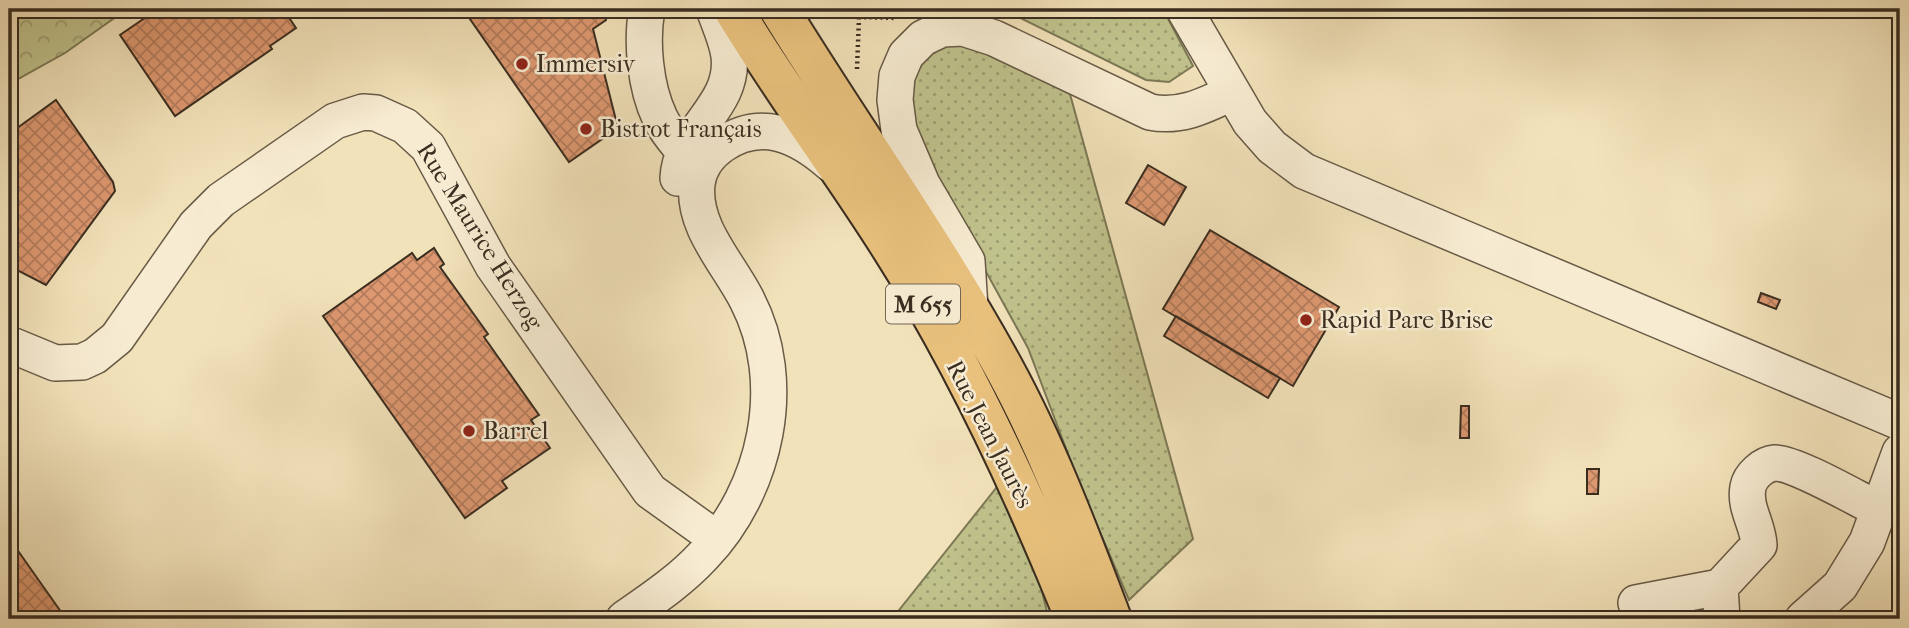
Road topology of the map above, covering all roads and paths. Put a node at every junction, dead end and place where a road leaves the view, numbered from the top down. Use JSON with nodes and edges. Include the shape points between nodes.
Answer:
{"nodes":[{"id":1,"x":21,"y":9,"type":"edge"},
{"id":2,"x":647,"y":9,"type":"edge"},
{"id":3,"x":714,"y":9,"type":"edge"},
{"id":4,"x":733,"y":9,"type":"edge"},
{"id":5,"x":779,"y":9,"type":"edge"},
{"id":6,"x":844,"y":9,"type":"edge"},
{"id":7,"x":1184,"y":9,"type":"edge"},
{"id":8,"x":859,"y":17,"type":"dead end"},
{"id":9,"x":9,"y":18,"type":"edge"},
{"id":10,"x":1231,"y":93,"type":"junction"},
{"id":11,"x":693,"y":161,"type":"junction"},
{"id":12,"x":844,"y":176,"type":"junction"},
{"id":13,"x":970,"y":307,"type":"junction"},
{"id":14,"x":9,"y":344,"type":"edge"},
{"id":15,"x":1900,"y":422,"type":"edge"},
{"id":16,"x":1900,"y":452,"type":"edge"},
{"id":17,"x":1880,"y":510,"type":"junction"},
{"id":18,"x":717,"y":539,"type":"junction"},
{"id":19,"x":1636,"y":603,"type":"dead end"},
{"id":20,"x":1721,"y":603,"type":"edge"},
{"id":21,"x":624,"y":619,"type":"edge"},
{"id":22,"x":1075,"y":619,"type":"edge"},
{"id":23,"x":1112,"y":619,"type":"edge"},
{"id":24,"x":1803,"y":619,"type":"edge"}],
"edges":[{"from":1,"to":9,"type":"path"},
{"from":2,"to":11,"type":"street","via":[[645,39],[654,102],[660,119]]},
{"from":3,"to":11,"type":"street","via":[[729,56],[728,78]]},
{"from":4,"to":12,"type":"main road","name":"Rue Jean Jaurès","number":"M 655"},
{"from":5,"to":13,"type":"main road","name":"Rue Jean Jaurès","number":"M 655"},
{"from":6,"to":8,"type":"path"},
{"from":7,"to":10,"type":"street"},
{"from":10,"to":13,"type":"street","via":[[1169,116],[1150,112],[994,38],[963,28],[942,29],[923,38],[906,55],[897,76],[899,130],[922,184],[967,261]]},
{"from":10,"to":15,"type":"street","via":[[1272,147],[1304,171]]},
{"from":11,"to":12,"type":"street","via":[[746,132],[773,131],[791,135]]},
{"from":11,"to":18,"type":"street","via":[[702,220],[757,321],[767,362],[763,444],[739,508]]},
{"from":12,"to":22,"type":"main road","name":"Rue Jean Jaurès","number":"M 655","via":[[893,250],[962,376],[1043,539]]},
{"from":13,"to":23,"type":"main road","name":"Rue Jean Jaurès","number":"M 655","via":[[1043,446]]},
{"from":14,"to":18,"type":"street","name":"Rue Maurice Herzog","via":[[54,363],[82,362],[95,356],[117,338],[195,225],[221,200],[335,121],[376,113],[405,126],[428,147],[494,266],[650,491]]},
{"from":16,"to":17,"type":"street"},
{"from":17,"to":20,"type":"street","via":[[1793,468],[1774,463],[1759,469],[1748,485],[1748,507],[1759,545]]},
{"from":17,"to":24,"type":"street","via":[[1840,586]]},
{"from":18,"to":21,"type":"street","via":[[690,569]]},
{"from":19,"to":20,"type":"street"}]}
